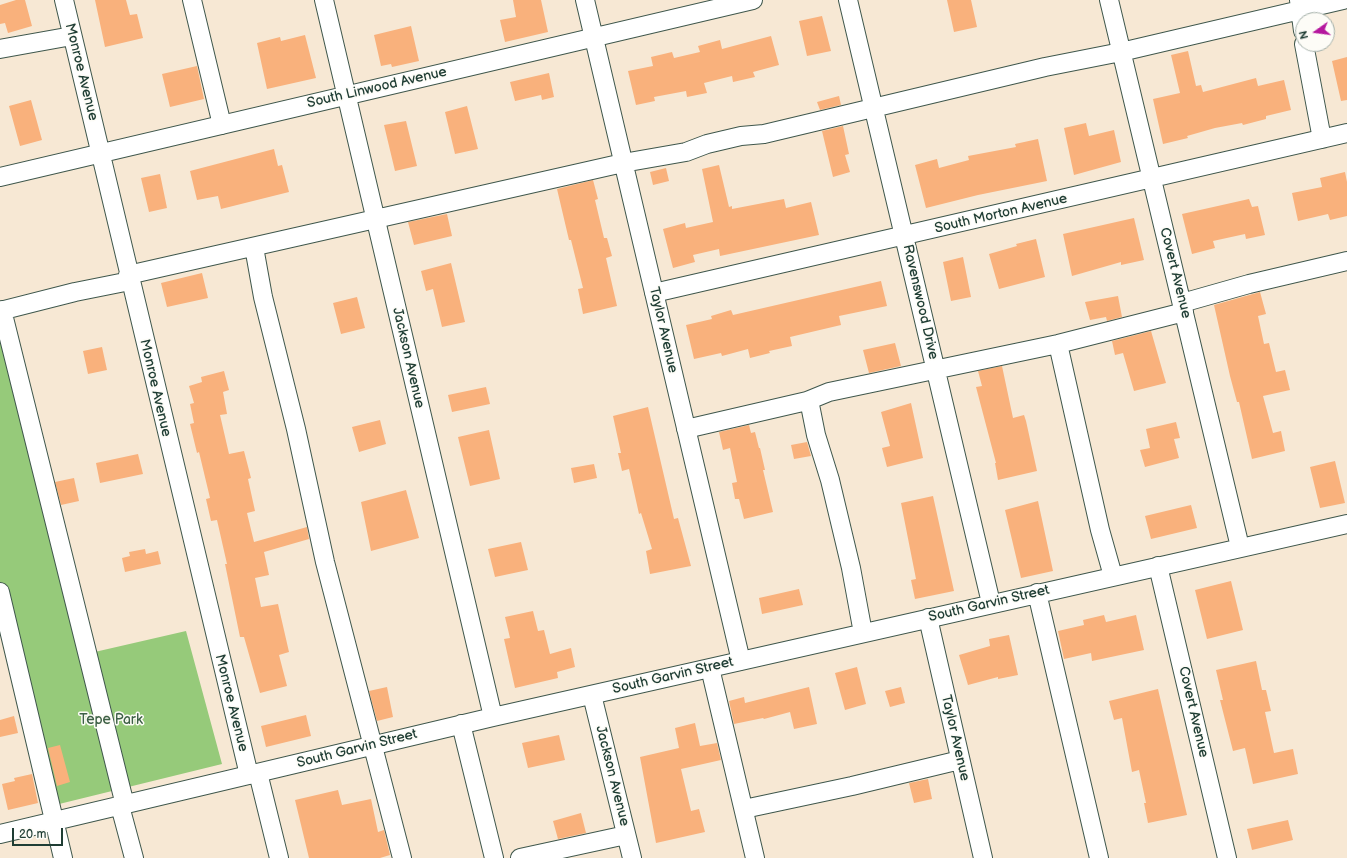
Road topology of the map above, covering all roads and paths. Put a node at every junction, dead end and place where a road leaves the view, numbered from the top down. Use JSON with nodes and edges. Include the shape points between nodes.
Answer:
{"nodes":[{"id":1,"x":64,"y":0,"type":"edge"},
{"id":2,"x":192,"y":0,"type":"edge"},
{"id":3,"x":324,"y":0,"type":"edge"},
{"id":4,"x":584,"y":0,"type":"edge"},
{"id":5,"x":753,"y":0,"type":"edge"},
{"id":6,"x":848,"y":0,"type":"edge"},
{"id":7,"x":1109,"y":0,"type":"edge"},
{"id":8,"x":1343,"y":0,"type":"edge"},
{"id":9,"x":1300,"y":5,"type":"edge"},
{"id":10,"x":72,"y":36,"type":"junction"},
{"id":11,"x":593,"y":38,"type":"junction"},
{"id":12,"x":0,"y":49,"type":"edge"},
{"id":13,"x":1121,"y":52,"type":"junction"},
{"id":14,"x":1306,"y":52,"type":"edge"},
{"id":15,"x":346,"y":96,"type":"junction"},
{"id":16,"x":873,"y":109,"type":"junction"},
{"id":17,"x":222,"y":125,"type":"junction"},
{"id":18,"x":1347,"y":133,"type":"edge"},
{"id":19,"x":1322,"y":140,"type":"junction"},
{"id":20,"x":101,"y":153,"type":"junction"},
{"id":21,"x":623,"y":163,"type":"junction"},
{"id":22,"x":0,"y":177,"type":"edge"},
{"id":23,"x":1152,"y":179,"type":"junction"},
{"id":24,"x":375,"y":220,"type":"junction"},
{"id":25,"x":904,"y":236,"type":"junction"},
{"id":26,"x":254,"y":247,"type":"junction"},
{"id":27,"x":1347,"y":261,"type":"edge"},
{"id":28,"x":129,"y":278,"type":"junction"},
{"id":29,"x":654,"y":293,"type":"junction"},
{"id":30,"x":1183,"y":308,"type":"junction"},
{"id":31,"x":1,"y":311,"type":"edge"},
{"id":32,"x":1058,"y":344,"type":"junction"},
{"id":33,"x":936,"y":370,"type":"junction"},
{"id":34,"x":809,"y":400,"type":"junction"},
{"id":35,"x":686,"y":429,"type":"junction"},
{"id":36,"x":1347,"y":524,"type":"edge"},
{"id":37,"x":1240,"y":547,"type":"junction"},
{"id":38,"x":1158,"y":566,"type":"junction"},
{"id":39,"x":1112,"y":576,"type":"junction"},
{"id":40,"x":0,"y":592,"type":"edge"},
{"id":41,"x":1037,"y":593,"type":"junction"},
{"id":42,"x":991,"y":603,"type":"junction"},
{"id":43,"x":928,"y":618,"type":"junction"},
{"id":44,"x":863,"y":633,"type":"junction"},
{"id":45,"x":741,"y":661,"type":"junction"},
{"id":46,"x":710,"y":668,"type":"junction"},
{"id":47,"x":592,"y":695,"type":"junction"},
{"id":48,"x":493,"y":716,"type":"junction"},
{"id":49,"x":462,"y":724,"type":"junction"},
{"id":50,"x":373,"y":744,"type":"junction"},
{"id":51,"x":960,"y":760,"type":"junction"},
{"id":52,"x":253,"y":774,"type":"junction"},
{"id":53,"x":123,"y":806,"type":"junction"},
{"id":54,"x":744,"y":809,"type":"junction"},
{"id":55,"x":54,"y":821,"type":"junction"},
{"id":56,"x":0,"y":834,"type":"edge"},
{"id":57,"x":626,"y":835,"type":"junction"},
{"id":58,"x":63,"y":858,"type":"edge"},
{"id":59,"x":134,"y":858,"type":"edge"},
{"id":60,"x":279,"y":858,"type":"edge"},
{"id":61,"x":402,"y":858,"type":"edge"},
{"id":62,"x":494,"y":858,"type":"edge"},
{"id":63,"x":520,"y":858,"type":"edge"},
{"id":64,"x":632,"y":858,"type":"edge"},
{"id":65,"x":754,"y":858,"type":"edge"},
{"id":66,"x":983,"y":858,"type":"edge"},
{"id":67,"x":1099,"y":858,"type":"edge"},
{"id":68,"x":1227,"y":858,"type":"edge"}],
"edges":[{"from":1,"to":10,"type":"street","name":"Monroe Avenue"},
{"from":2,"to":17,"type":"street"},
{"from":3,"to":15,"type":"street","name":"Jackson Avenue"},
{"from":4,"to":11,"type":"street","name":"Taylor Avenue"},
{"from":5,"to":11,"type":"street","name":"South Linwood Avenue"},
{"from":6,"to":16,"type":"street","name":"Ravenswood Drive"},
{"from":7,"to":13,"type":"street","name":"Covert Avenue"},
{"from":8,"to":9,"type":"street"},
{"from":9,"to":13,"type":"street"},
{"from":10,"to":12,"type":"street"},
{"from":10,"to":20,"type":"street","name":"Monroe Avenue"},
{"from":11,"to":15,"type":"street","name":"South Linwood Avenue"},
{"from":11,"to":21,"type":"street","name":"Taylor Avenue"},
{"from":13,"to":16,"type":"street","via":[[1045,67]]},
{"from":13,"to":23,"type":"street","name":"Covert Avenue"},
{"from":14,"to":19,"type":"street"},
{"from":15,"to":17,"type":"street","name":"South Linwood Avenue"},
{"from":15,"to":24,"type":"street","name":"Jackson Avenue"},
{"from":16,"to":21,"type":"street","via":[[707,144],[686,152]]},
{"from":16,"to":25,"type":"street","name":"Ravenswood Drive"},
{"from":17,"to":20,"type":"street","name":"South Linwood Avenue"},
{"from":18,"to":19,"type":"street","name":"South Morton Avenue"},
{"from":19,"to":23,"type":"street","name":"South Morton Avenue"},
{"from":20,"to":22,"type":"street","name":"South Linwood Avenue"},
{"from":20,"to":28,"type":"street","name":"Monroe Avenue"},
{"from":21,"to":24,"type":"street"},
{"from":21,"to":29,"type":"street","name":"Taylor Avenue"},
{"from":23,"to":25,"type":"street","name":"South Morton Avenue"},
{"from":23,"to":30,"type":"street","name":"Covert Avenue"},
{"from":24,"to":26,"type":"street"},
{"from":24,"to":48,"type":"street","name":"Jackson Avenue"},
{"from":25,"to":29,"type":"street","name":"South Morton Avenue"},
{"from":25,"to":33,"type":"street","name":"Ravenswood Drive"},
{"from":26,"to":28,"type":"street"},
{"from":26,"to":50,"type":"street","via":[[325,562]]},
{"from":27,"to":30,"type":"street","via":[[1249,284]]},
{"from":28,"to":31,"type":"street"},
{"from":28,"to":52,"type":"street","name":"Monroe Avenue"},
{"from":29,"to":35,"type":"street","name":"Taylor Avenue"},
{"from":30,"to":32,"type":"street"},
{"from":30,"to":37,"type":"street","name":"Covert Avenue"},
{"from":31,"to":53,"type":"street"},
{"from":32,"to":33,"type":"street"},
{"from":32,"to":39,"type":"street"},
{"from":33,"to":34,"type":"street","via":[[829,392]]},
{"from":33,"to":42,"type":"street","name":"Ravenswood Drive"},
{"from":34,"to":35,"type":"street"},
{"from":34,"to":44,"type":"street","via":[[849,561]]},
{"from":35,"to":45,"type":"street","name":"Taylor Avenue"},
{"from":36,"to":37,"type":"street","name":"South Garvin Street"},
{"from":37,"to":38,"type":"street","name":"South Garvin Street"},
{"from":38,"to":39,"type":"street","name":"South Garvin Street"},
{"from":38,"to":68,"type":"street","name":"Covert Avenue"},
{"from":39,"to":41,"type":"street","name":"South Garvin Street"},
{"from":40,"to":55,"type":"street"},
{"from":41,"to":42,"type":"street","name":"South Garvin Street"},
{"from":41,"to":67,"type":"street"},
{"from":42,"to":43,"type":"street","name":"South Garvin Street"},
{"from":43,"to":44,"type":"street","name":"South Garvin Street"},
{"from":43,"to":51,"type":"street","name":"Taylor Avenue"},
{"from":44,"to":45,"type":"street","name":"South Garvin Street"},
{"from":45,"to":46,"type":"street","name":"South Garvin Street"},
{"from":46,"to":47,"type":"street","name":"South Garvin Street"},
{"from":46,"to":54,"type":"street"},
{"from":47,"to":48,"type":"street","name":"South Garvin Street"},
{"from":47,"to":57,"type":"street","name":"Jackson Avenue"},
{"from":48,"to":49,"type":"street","name":"South Garvin Street"},
{"from":49,"to":50,"type":"street","name":"South Garvin Street"},
{"from":49,"to":62,"type":"street"},
{"from":50,"to":52,"type":"street","name":"South Garvin Street"},
{"from":50,"to":61,"type":"street"},
{"from":51,"to":54,"type":"street"},
{"from":51,"to":66,"type":"street","name":"Taylor Avenue"},
{"from":52,"to":53,"type":"street","name":"South Garvin Street"},
{"from":52,"to":60,"type":"street","name":"Monroe Avenue"},
{"from":53,"to":55,"type":"street","name":"South Garvin Street"},
{"from":53,"to":59,"type":"street"},
{"from":54,"to":65,"type":"street"},
{"from":55,"to":56,"type":"street","name":"South Garvin Street"},
{"from":55,"to":58,"type":"street"},
{"from":57,"to":63,"type":"street"},
{"from":57,"to":64,"type":"street","name":"Jackson Avenue"}]}
